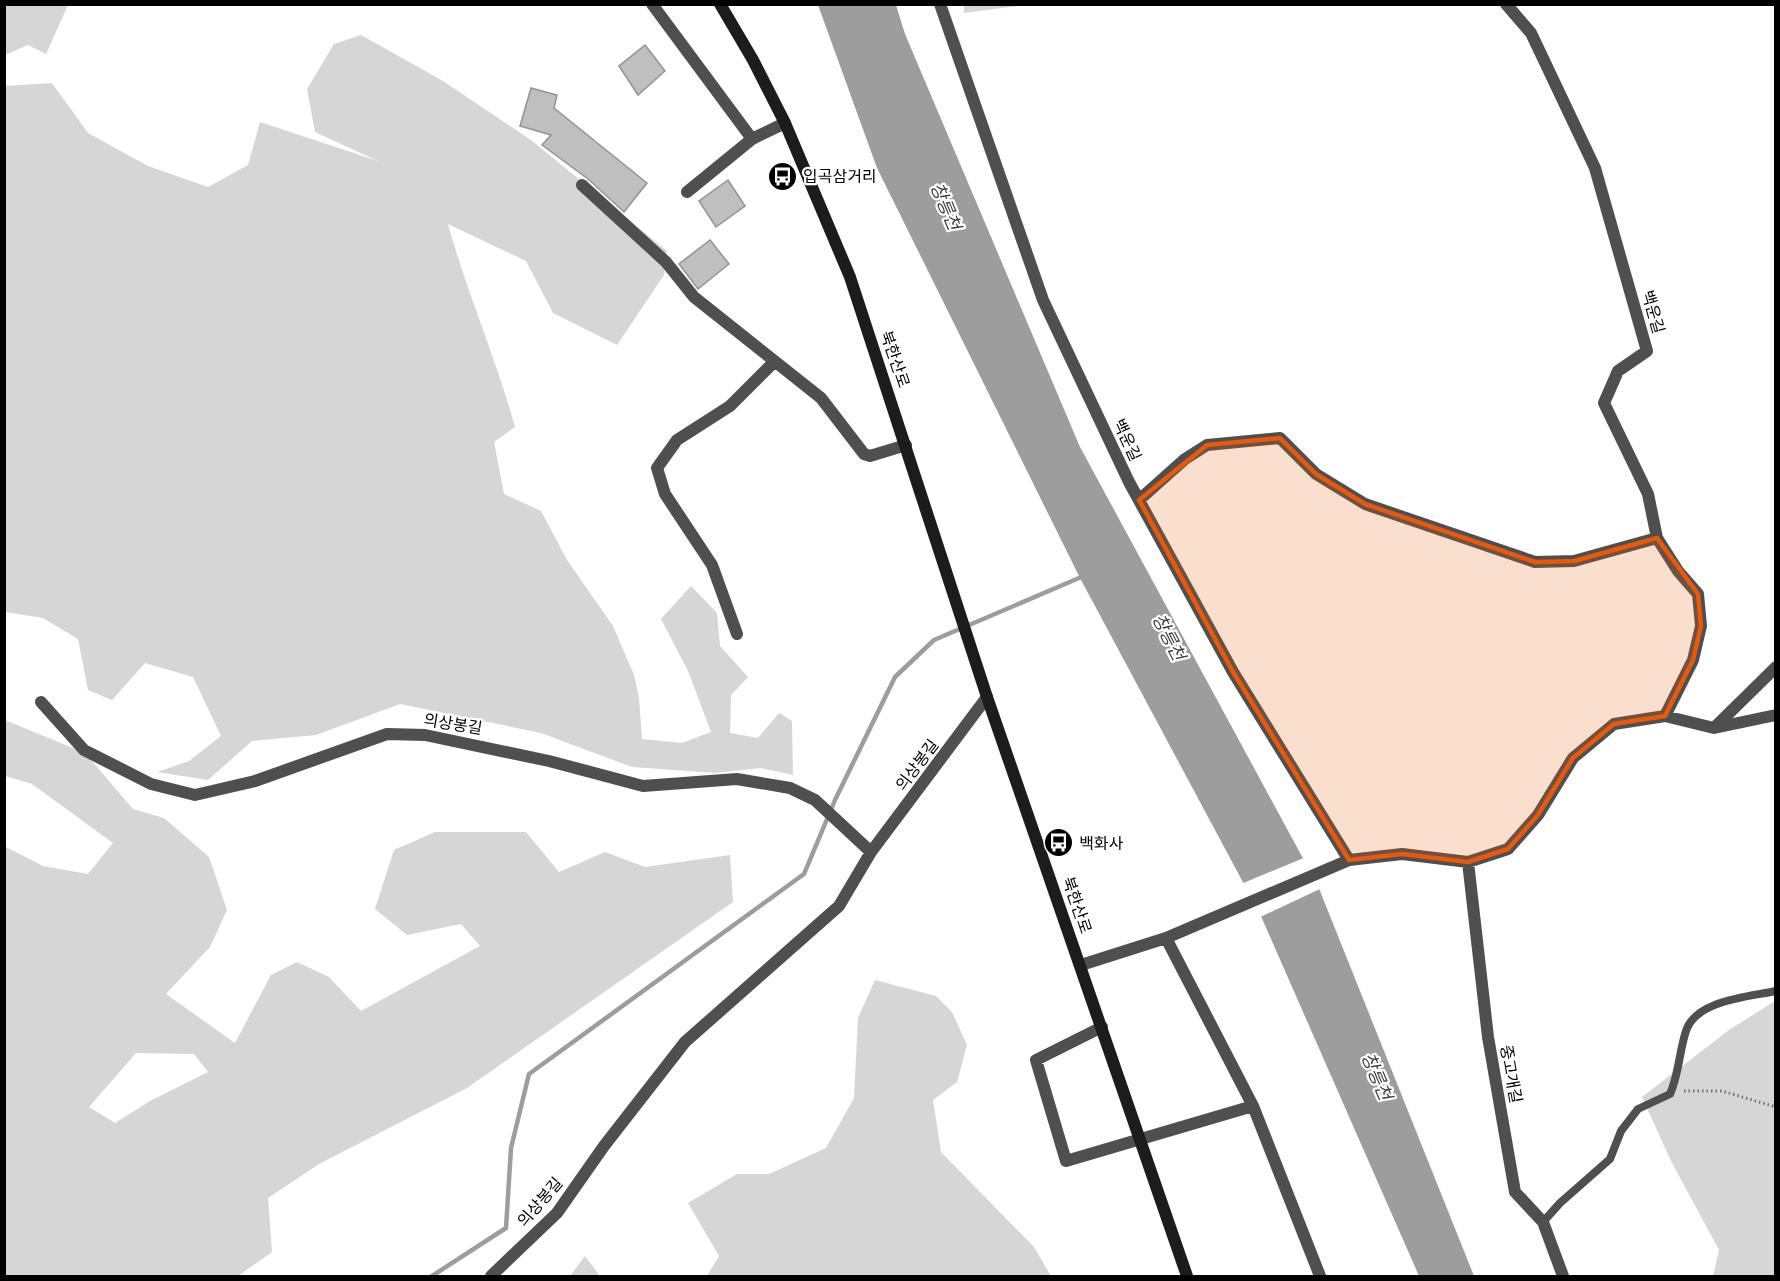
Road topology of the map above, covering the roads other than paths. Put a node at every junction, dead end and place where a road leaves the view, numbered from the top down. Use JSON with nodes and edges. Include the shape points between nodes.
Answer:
{"nodes":[{"id":1,"x":651,"y":4,"type":"edge"},
{"id":2,"x":720,"y":4,"type":"edge"},
{"id":3,"x":940,"y":4,"type":"edge"},
{"id":4,"x":1506,"y":4,"type":"edge"},
{"id":5,"x":727,"y":10,"type":"edge"},
{"id":6,"x":785,"y":123,"type":"junction"},
{"id":7,"x":752,"y":139,"type":"junction"},
{"id":8,"x":582,"y":185,"type":"dead end"},
{"id":9,"x":687,"y":192,"type":"dead end"},
{"id":10,"x":774,"y":362,"type":"junction"},
{"id":11,"x":906,"y":445,"type":"junction"},
{"id":12,"x":1139,"y":500,"type":"junction"},
{"id":13,"x":1657,"y":538,"type":"junction"},
{"id":14,"x":737,"y":634,"type":"dead end"},
{"id":15,"x":1776,"y":666,"type":"edge"},
{"id":16,"x":987,"y":697,"type":"junction"},
{"id":17,"x":40,"y":702,"type":"dead end"},
{"id":18,"x":1776,"y":715,"type":"edge"},
{"id":19,"x":1665,"y":716,"type":"junction"},
{"id":20,"x":1714,"y":728,"type":"junction"},
{"id":21,"x":871,"y":852,"type":"junction"},
{"id":22,"x":1349,"y":860,"type":"junction"},
{"id":23,"x":1468,"y":862,"type":"junction"},
{"id":24,"x":1166,"y":938,"type":"junction"},
{"id":25,"x":1081,"y":965,"type":"junction"},
{"id":26,"x":1776,"y":991,"type":"edge"},
{"id":27,"x":1102,"y":1027,"type":"junction"},
{"id":28,"x":1253,"y":1106,"type":"junction"},
{"id":29,"x":1142,"y":1141,"type":"junction"},
{"id":30,"x":1544,"y":1222,"type":"junction"},
{"id":31,"x":491,"y":1276,"type":"edge"},
{"id":32,"x":1186,"y":1276,"type":"edge"},
{"id":33,"x":1320,"y":1276,"type":"edge"},
{"id":34,"x":1563,"y":1276,"type":"edge"}],
"edges":[{"from":1,"to":7,"type":"street"},
{"from":2,"to":5,"type":"main road","name":"북한산로"},
{"from":3,"to":12,"type":"street","name":"백운길","via":[[1043,300]]},
{"from":4,"to":13,"type":"street","name":"백운길","via":[[1531,33],[1596,168],[1647,351],[1618,371],[1604,403],[1648,494]]},
{"from":5,"to":6,"type":"main road","name":"북한산로"},
{"from":6,"to":7,"type":"street"},
{"from":6,"to":11,"type":"main road","name":"북한산로","via":[[850,277]]},
{"from":7,"to":9,"type":"street"},
{"from":8,"to":10,"type":"street","via":[[666,262],[694,297]]},
{"from":10,"to":11,"type":"street","via":[[821,398],[864,454],[870,456]]},
{"from":10,"to":14,"type":"street","via":[[730,406],[677,440],[657,468],[665,494],[712,565]]},
{"from":11,"to":16,"type":"main road","name":"북한산로"},
{"from":12,"to":13,"type":"street","via":[[1207,445],[1280,438],[1316,474],[1365,504],[1535,562],[1574,561]]},
{"from":12,"to":22,"type":"street","name":"백운길","via":[[1233,672]]},
{"from":13,"to":19,"type":"street","name":"백운길","via":[[1698,594],[1701,627],[1693,660]]},
{"from":15,"to":20,"type":"street"},
{"from":16,"to":21,"type":"street","name":"의상봉길"},
{"from":16,"to":25,"type":"main road","name":"북한산로"},
{"from":17,"to":21,"type":"street","name":"의상봉길","via":[[84,750],[151,784],[195,795],[255,781],[387,734],[425,735],[537,758],[643,786],[737,779],[790,788],[814,800]]},
{"from":18,"to":20,"type":"street"},
{"from":19,"to":20,"type":"street"},
{"from":19,"to":23,"type":"street","via":[[1614,724],[1573,758],[1538,815],[1508,849]]},
{"from":21,"to":31,"type":"street","name":"의상봉길","via":[[839,906],[685,1042],[557,1213]]},
{"from":22,"to":23,"type":"street","via":[[1402,854]]},
{"from":22,"to":24,"type":"street"},
{"from":23,"to":30,"type":"street","name":"중고개길","via":[[1488,1037],[1515,1192]]},
{"from":24,"to":25,"type":"street"},
{"from":24,"to":28,"type":"street"},
{"from":25,"to":27,"type":"main road","name":"북한산로"},
{"from":26,"to":30,"type":"lane","via":[[1707,1008],[1695,1015],[1687,1029],[1670,1094],[1638,1109],[1622,1131],[1610,1159]]},
{"from":27,"to":29,"type":"main road","name":"북한산로"},
{"from":27,"to":29,"type":"street","via":[[1036,1060],[1066,1161]]},
{"from":28,"to":29,"type":"street"},
{"from":28,"to":33,"type":"street"},
{"from":29,"to":32,"type":"main road","name":"북한산로"},
{"from":30,"to":34,"type":"street","name":"중고개길"}]}
